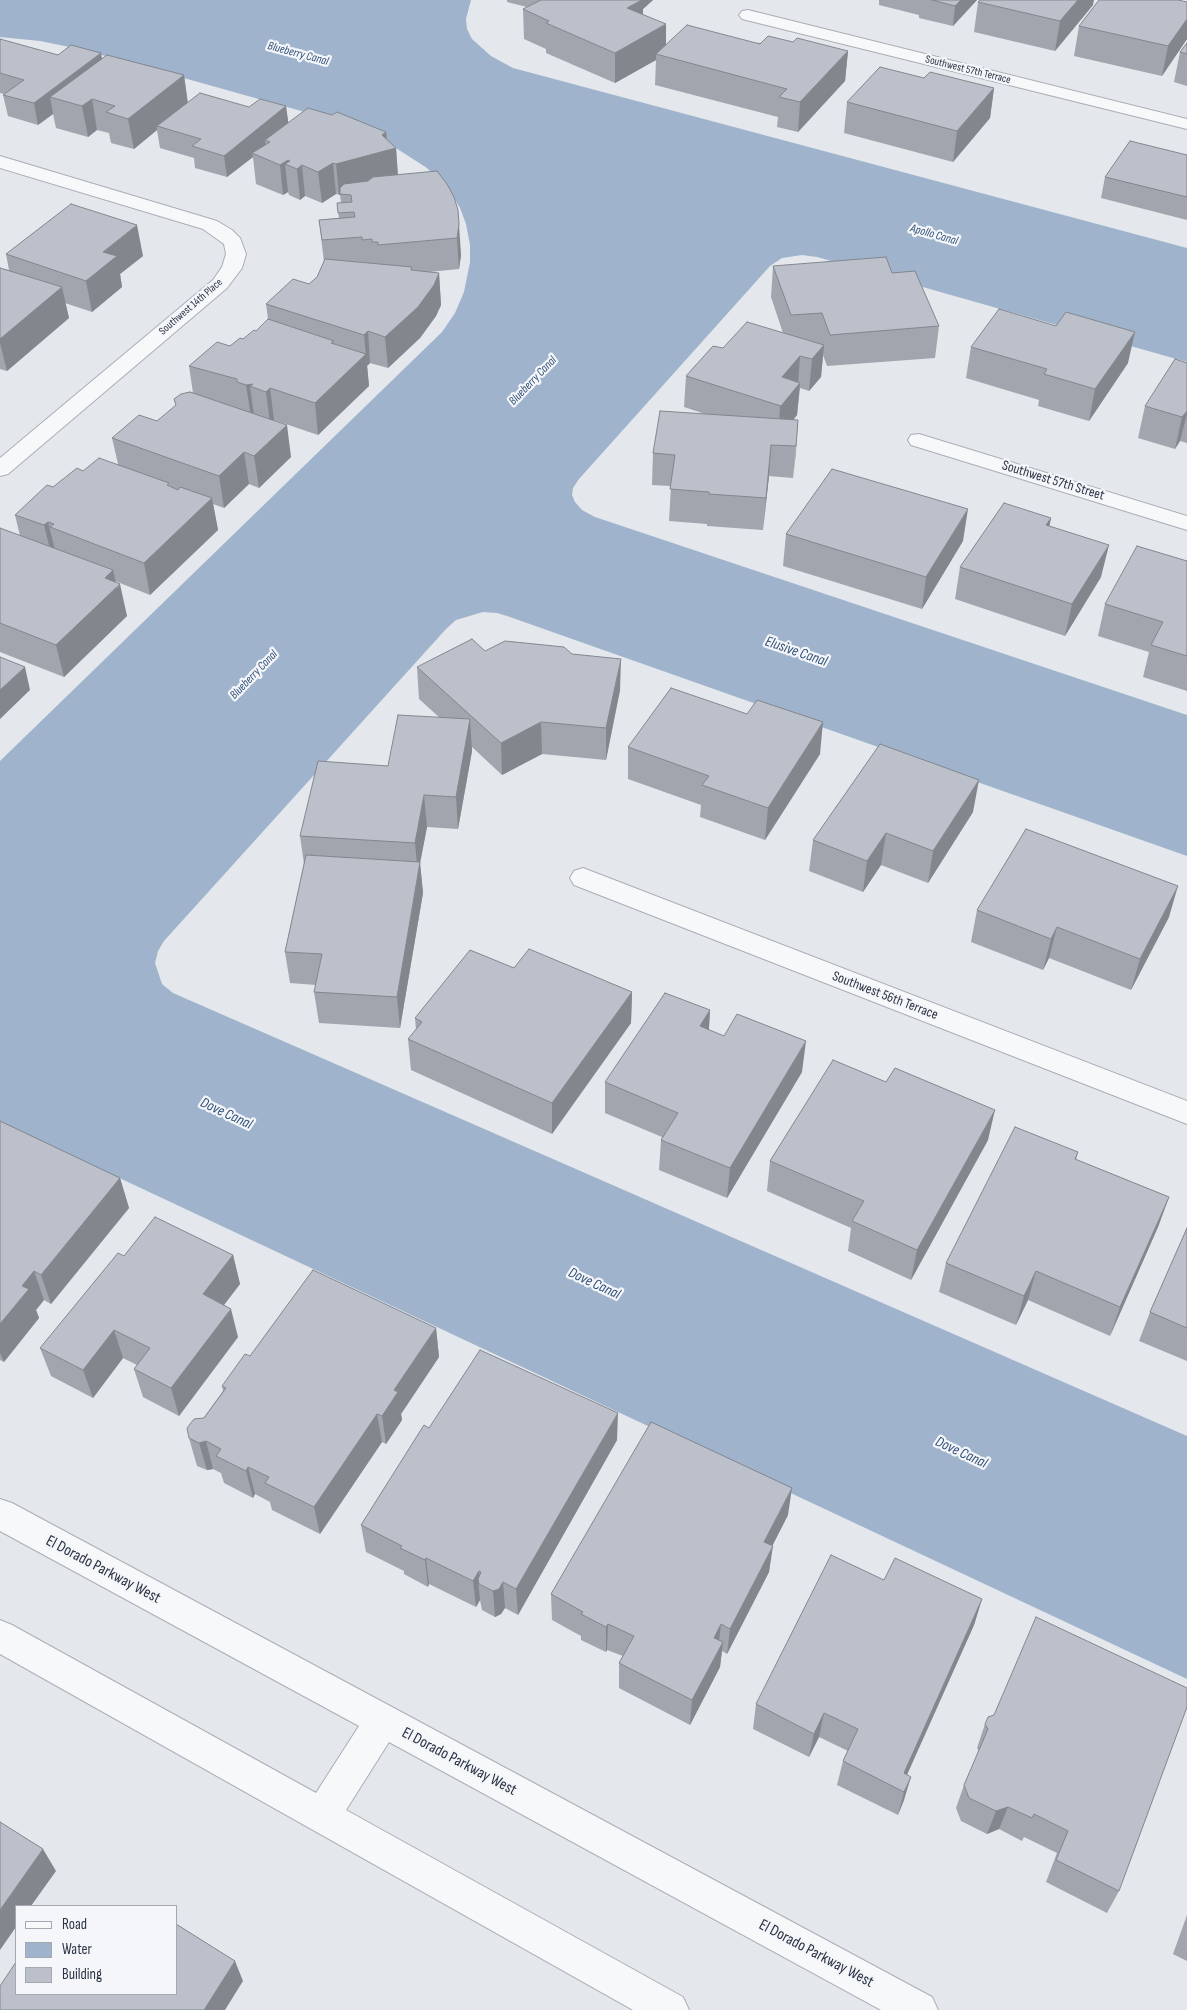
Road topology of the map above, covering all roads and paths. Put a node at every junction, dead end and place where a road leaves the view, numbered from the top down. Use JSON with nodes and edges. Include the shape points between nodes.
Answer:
{"nodes":[{"id":1,"x":748,"y":15,"type":"dead end"},
{"id":2,"x":1187,"y":124,"type":"edge"},
{"id":3,"x":0,"y":162,"type":"edge"},
{"id":4,"x":919,"y":440,"type":"dead end"},
{"id":5,"x":0,"y":469,"type":"edge"},
{"id":6,"x":1187,"y":523,"type":"edge"},
{"id":7,"x":583,"y":878,"type":"dead end"},
{"id":8,"x":1187,"y":1113,"type":"edge"},
{"id":9,"x":0,"y":1514,"type":"edge"},
{"id":10,"x":0,"y":1636,"type":"edge"},
{"id":11,"x":382,"y":1721,"type":"junction"},
{"id":12,"x":322,"y":1816,"type":"junction"},
{"id":13,"x":670,"y":2010,"type":"edge"},
{"id":14,"x":919,"y":2010,"type":"edge"}],
"edges":[{"from":1,"to":2,"type":"street","name":"Southwest 57th Terrace"},
{"from":3,"to":5,"type":"street","name":"Southwest 14th Place","via":[[210,225],[233,242],[236,254],[232,268],[220,284]]},
{"from":4,"to":6,"type":"street","name":"Southwest 57th Street"},
{"from":7,"to":8,"type":"street","name":"Southwest 56th Terrace"},
{"from":9,"to":11,"type":"street","name":"El Dorado Parkway West"},
{"from":10,"to":12,"type":"street"},
{"from":11,"to":12,"type":"street"},
{"from":11,"to":14,"type":"street","name":"El Dorado Parkway West"},
{"from":12,"to":13,"type":"street"}]}
